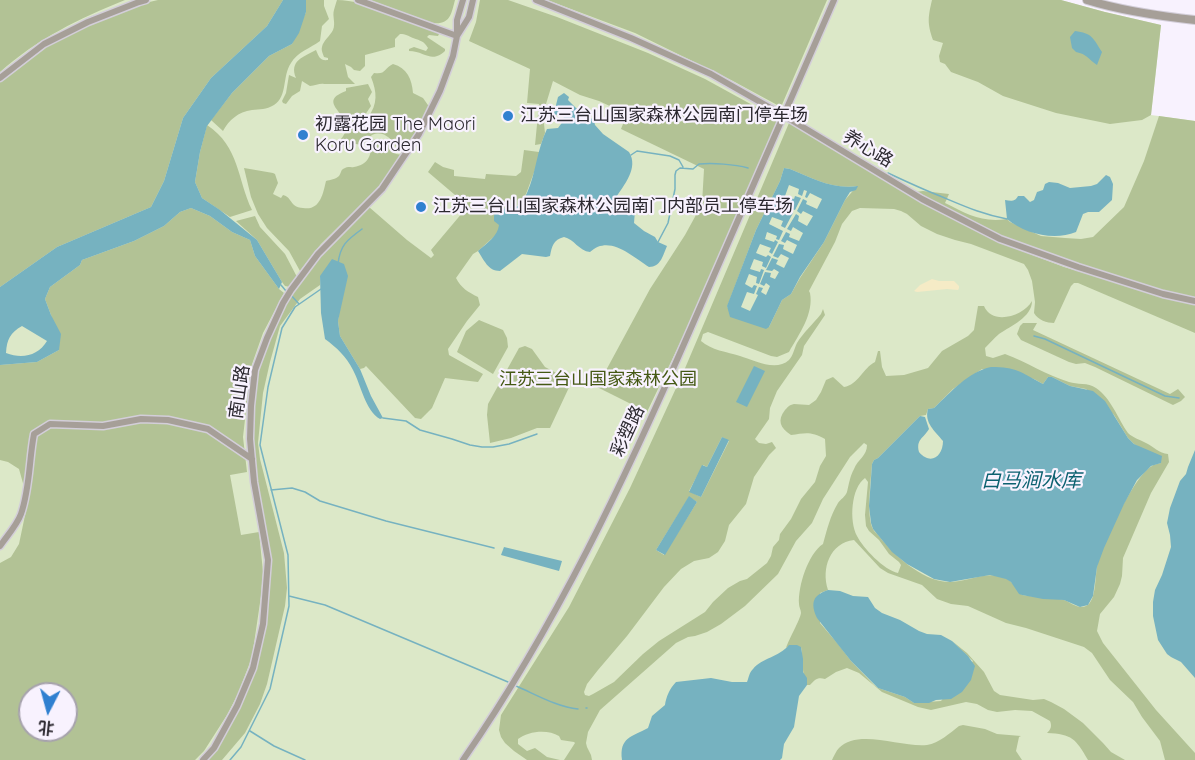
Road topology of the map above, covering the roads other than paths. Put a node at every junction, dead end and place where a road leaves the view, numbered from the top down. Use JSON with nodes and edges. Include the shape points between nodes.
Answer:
{"nodes":[{"id":1,"x":146,"y":0,"type":"edge"},
{"id":2,"x":358,"y":0,"type":"edge"},
{"id":3,"x":463,"y":0,"type":"edge"},
{"id":4,"x":474,"y":0,"type":"edge"},
{"id":5,"x":536,"y":0,"type":"edge"},
{"id":6,"x":834,"y":0,"type":"edge"},
{"id":7,"x":1086,"y":0,"type":"edge"},
{"id":8,"x":1195,"y":20,"type":"edge"},
{"id":9,"x":457,"y":36,"type":"junction"},
{"id":10,"x":0,"y":78,"type":"edge"},
{"id":11,"x":783,"y":115,"type":"junction"},
{"id":12,"x":1195,"y":301,"type":"edge"},
{"id":13,"x":252,"y":459,"type":"junction"},
{"id":14,"x":0,"y":546,"type":"edge"},
{"id":15,"x":203,"y":760,"type":"edge"},
{"id":16,"x":463,"y":760,"type":"edge"}],
"edges":[{"from":1,"to":10,"type":"street","via":[[44,44]]},
{"from":2,"to":9,"type":"street"},
{"from":3,"to":9,"type":"street","name":"南山路"},
{"from":4,"to":9,"type":"street","name":"南山路"},
{"from":5,"to":11,"type":"street","name":"养心路","via":[[711,74]]},
{"from":6,"to":11,"type":"street","name":"彩塑路"},
{"from":7,"to":8,"type":"street","via":[[1145,14]]},
{"from":9,"to":13,"type":"street","name":"南山路","via":[[440,91],[419,134],[382,189],[318,254],[283,303],[255,370],[250,428]]},
{"from":11,"to":12,"type":"street","name":"养心路","via":[[922,199],[1000,238],[1163,294]]},
{"from":11,"to":16,"type":"street","name":"彩塑路","via":[[613,498],[534,647]]},
{"from":13,"to":14,"type":"street","via":[[208,429],[168,420],[141,419],[103,426],[50,424],[34,434],[20,515]]},
{"from":13,"to":15,"type":"street","name":"南山路","via":[[268,560],[263,624],[253,668],[237,706]]}]}
